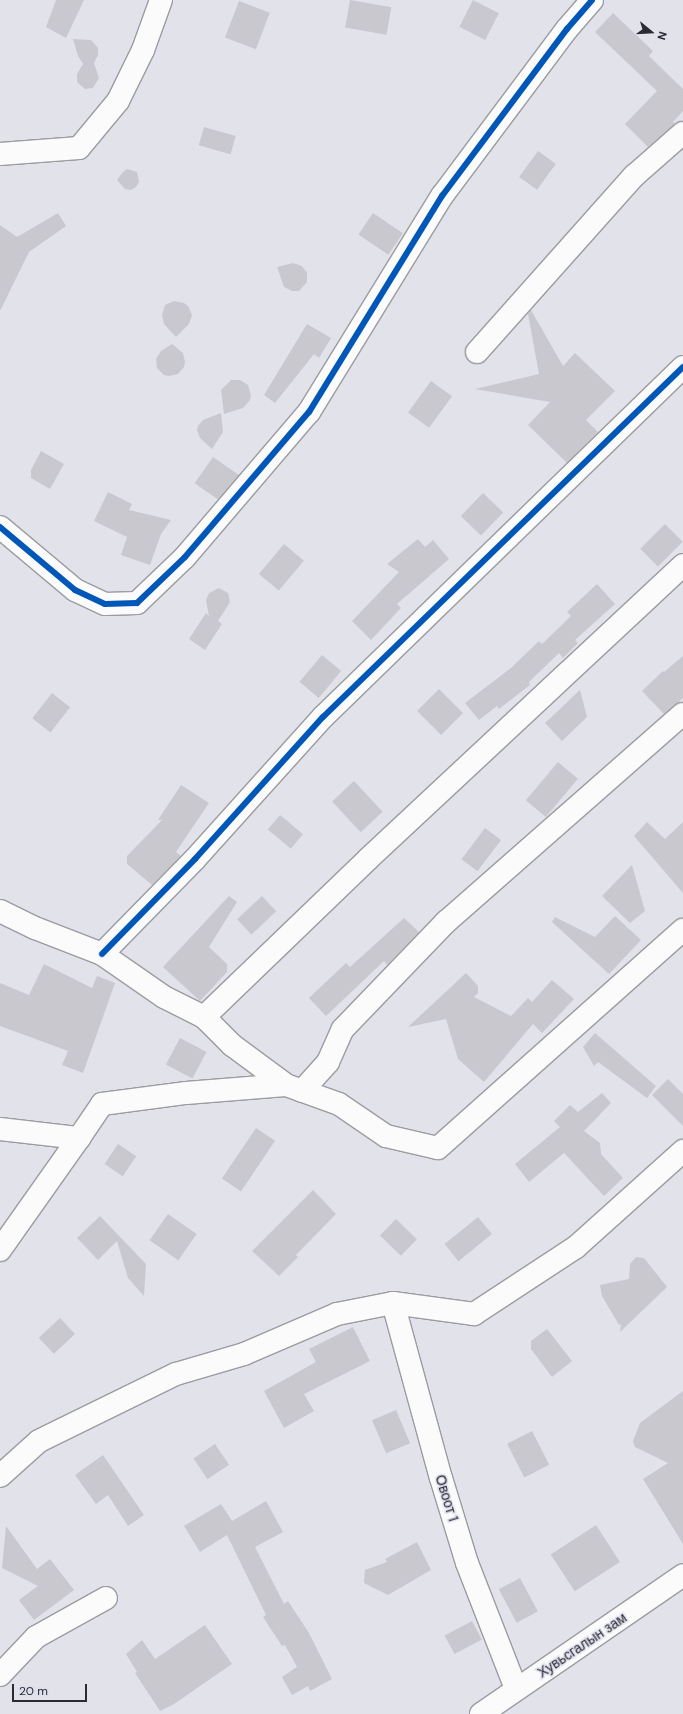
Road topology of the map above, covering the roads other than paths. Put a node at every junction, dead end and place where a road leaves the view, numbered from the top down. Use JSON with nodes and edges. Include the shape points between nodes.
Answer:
{"nodes":[{"id":1,"x":161,"y":0,"type":"edge"},
{"id":2,"x":592,"y":0,"type":"edge"},
{"id":3,"x":683,"y":133,"type":"edge"},
{"id":4,"x":0,"y":154,"type":"edge"},
{"id":5,"x":476,"y":352,"type":"dead end"},
{"id":6,"x":683,"y":367,"type":"edge"},
{"id":7,"x":0,"y":527,"type":"edge"},
{"id":8,"x":683,"y":565,"type":"edge"},
{"id":9,"x":683,"y":714,"type":"edge"},
{"id":10,"x":0,"y":911,"type":"edge"},
{"id":11,"x":683,"y":930,"type":"edge"},
{"id":12,"x":102,"y":954,"type":"junction"},
{"id":13,"x":204,"y":1017,"type":"junction"},
{"id":14,"x":294,"y":1088,"type":"junction"},
{"id":15,"x":0,"y":1129,"type":"edge"},
{"id":16,"x":79,"y":1138,"type":"junction"},
{"id":17,"x":683,"y":1151,"type":"edge"},
{"id":18,"x":0,"y":1250,"type":"edge"},
{"id":19,"x":393,"y":1303,"type":"junction"},
{"id":20,"x":0,"y":1476,"type":"edge"},
{"id":21,"x":683,"y":1575,"type":"edge"},
{"id":22,"x":106,"y":1598,"type":"dead end"},
{"id":23,"x":0,"y":1675,"type":"edge"},
{"id":24,"x":516,"y":1689,"type":"junction"},
{"id":25,"x":480,"y":1714,"type":"edge"}],
"edges":[{"from":1,"to":4,"type":"street","via":[[143,50],[118,101],[79,148]]},
{"from":2,"to":7,"type":"street","via":[[567,29],[442,196],[309,412],[185,557],[138,603],[106,604],[75,590]]},
{"from":3,"to":5,"type":"street","via":[[634,176]]},
{"from":6,"to":12,"type":"street","via":[[323,717],[195,859]]},
{"from":8,"to":13,"type":"street","via":[[368,859]]},
{"from":9,"to":14,"type":"street","via":[[446,922],[343,1029],[328,1062]]},
{"from":10,"to":12,"type":"street","via":[[35,928]]},
{"from":11,"to":14,"type":"street","via":[[438,1148],[386,1136],[339,1104]]},
{"from":12,"to":13,"type":"street","via":[[164,997]]},
{"from":13,"to":14,"type":"street","via":[[232,1045]]},
{"from":14,"to":16,"type":"street","via":[[186,1092],[102,1104]]},
{"from":15,"to":16,"type":"street"},
{"from":16,"to":18,"type":"street"},
{"from":17,"to":19,"type":"street","via":[[576,1247],[474,1314]]},
{"from":19,"to":20,"type":"street","via":[[337,1314],[244,1354],[176,1374],[39,1441]]},
{"from":19,"to":24,"type":"street","name":"Овоот 1","via":[[467,1563]]},
{"from":21,"to":24,"type":"street","name":"Хувьсгалын зам"},
{"from":22,"to":23,"type":"street","via":[[36,1637]]},
{"from":24,"to":25,"type":"street","name":"Хувьсгалын зам"}]}
